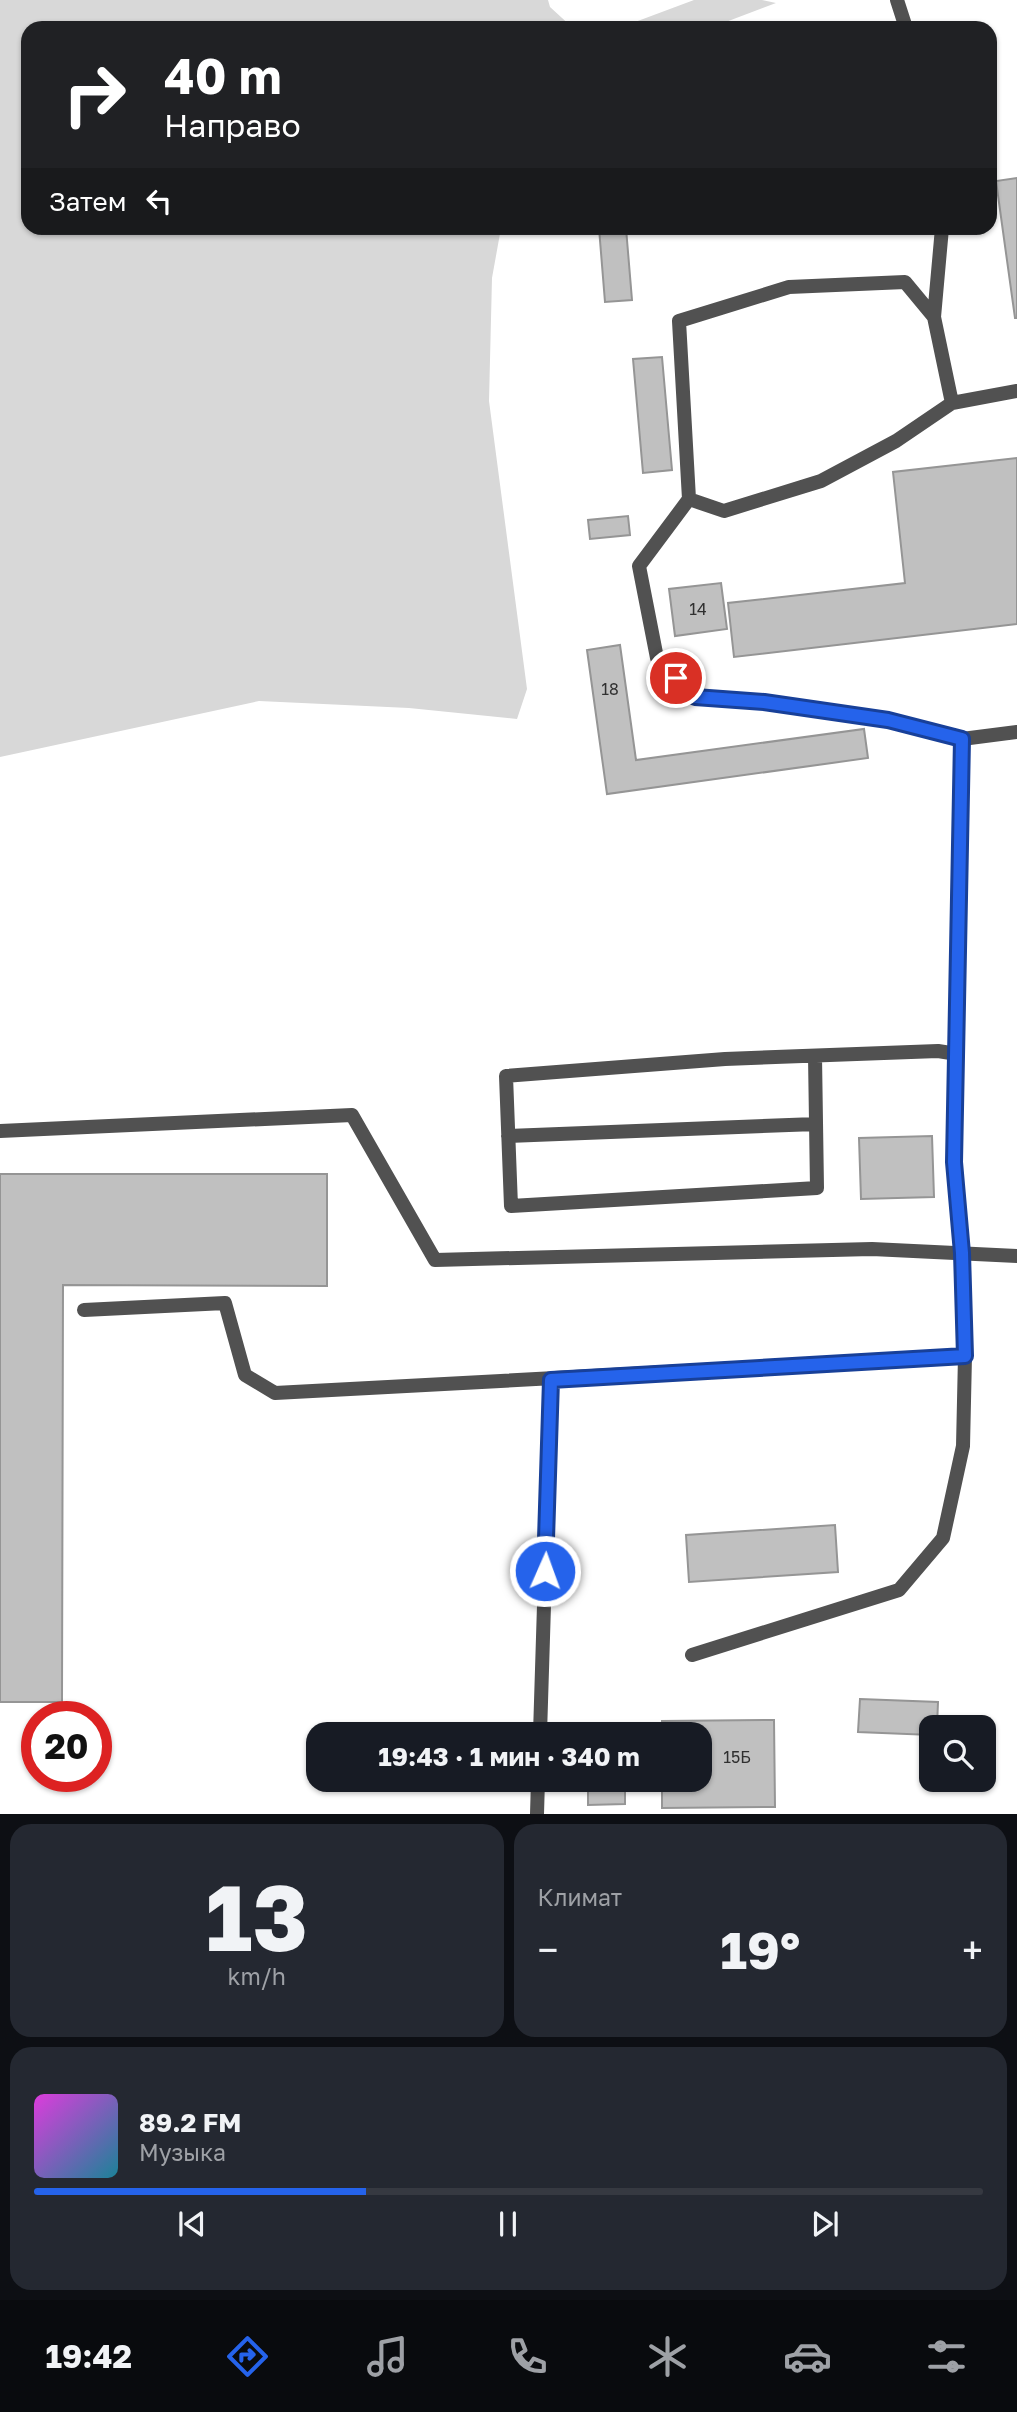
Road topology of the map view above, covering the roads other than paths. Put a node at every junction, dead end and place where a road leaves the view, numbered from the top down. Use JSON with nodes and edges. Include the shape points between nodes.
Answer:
{"nodes":[{"id":1,"x":897,"y":0,"type":"edge"},
{"id":2,"x":904,"y":21,"type":"edge"},
{"id":3,"x":941,"y":235,"type":"edge"},
{"id":4,"x":934,"y":317,"type":"junction"},
{"id":5,"x":1017,"y":391,"type":"edge"},
{"id":6,"x":952,"y":403,"type":"junction"},
{"id":7,"x":689,"y":499,"type":"junction"},
{"id":8,"x":1017,"y":732,"type":"edge"},
{"id":9,"x":962,"y":739,"type":"junction"},
{"id":10,"x":957,"y":1054,"type":"junction"},
{"id":11,"x":815,"y":1056,"type":"junction"},
{"id":12,"x":816,"y":1124,"type":"junction"},
{"id":13,"x":0,"y":1131,"type":"edge"},
{"id":14,"x":508,"y":1136,"type":"junction"},
{"id":15,"x":962,"y":1253,"type":"junction"},
{"id":16,"x":1017,"y":1256,"type":"edge"},
{"id":17,"x":84,"y":1310,"type":"dead end"},
{"id":18,"x":965,"y":1356,"type":"junction"},
{"id":19,"x":551,"y":1380,"type":"junction"},
{"id":20,"x":692,"y":1655,"type":"dead end"},
{"id":21,"x":540,"y":1722,"type":"edge"},
{"id":22,"x":538,"y":1792,"type":"edge"},
{"id":23,"x":537,"y":1814,"type":"edge"}],
"edges":[{"from":1,"to":2,"type":"street"},
{"from":3,"to":4,"type":"street"},
{"from":4,"to":6,"type":"street"},
{"from":4,"to":7,"type":"street","via":[[905,282],[789,287],[679,321]]},
{"from":5,"to":6,"type":"street"},
{"from":6,"to":7,"type":"street","via":[[896,441],[821,481],[724,511]]},
{"from":7,"to":9,"type":"street","via":[[639,566],[657,659],[695,697],[888,720]]},
{"from":8,"to":9,"type":"street"},
{"from":9,"to":10,"type":"street"},
{"from":10,"to":11,"type":"street"},
{"from":10,"to":15,"type":"street","via":[[954,1162]]},
{"from":11,"to":12,"type":"street"},
{"from":11,"to":14,"type":"street","via":[[506,1076]]},
{"from":12,"to":14,"type":"street"},
{"from":12,"to":14,"type":"street","via":[[817,1188],[511,1206]]},
{"from":13,"to":15,"type":"street","via":[[352,1115],[435,1260],[872,1249]]},
{"from":15,"to":16,"type":"street"},
{"from":15,"to":18,"type":"street"},
{"from":17,"to":19,"type":"street","via":[[225,1303],[245,1375],[275,1394]]},
{"from":18,"to":19,"type":"street"},
{"from":18,"to":20,"type":"street","via":[[963,1446],[943,1538],[898,1590]]},
{"from":19,"to":21,"type":"street"},
{"from":22,"to":23,"type":"street"}]}
